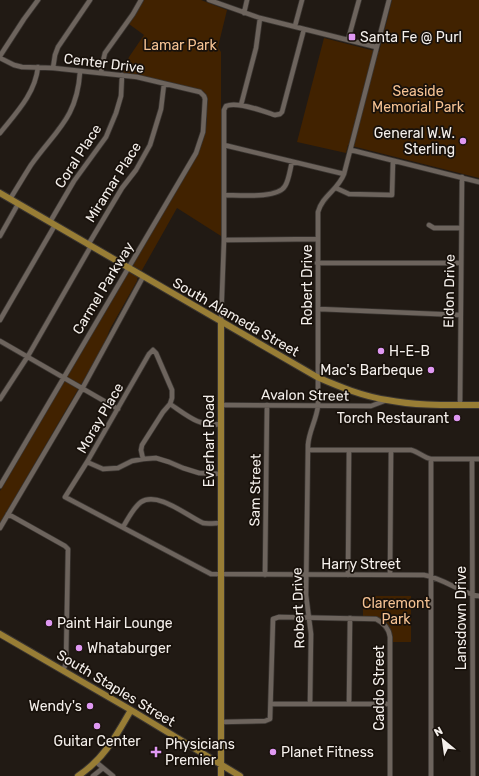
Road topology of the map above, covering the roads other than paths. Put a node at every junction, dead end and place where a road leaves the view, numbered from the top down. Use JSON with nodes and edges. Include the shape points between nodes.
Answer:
{"nodes":[{"id":1,"x":38,"y":0,"type":"edge"},
{"id":2,"x":90,"y":0,"type":"edge"},
{"id":3,"x":141,"y":0,"type":"edge"},
{"id":4,"x":209,"y":0,"type":"edge"},
{"id":5,"x":247,"y":0,"type":"edge"},
{"id":6,"x":302,"y":0,"type":"edge"},
{"id":7,"x":359,"y":0,"type":"edge"},
{"id":8,"x":389,"y":0,"type":"edge"},
{"id":9,"x":244,"y":13,"type":"junction"},
{"id":10,"x":260,"y":18,"type":"junction"},
{"id":11,"x":295,"y":26,"type":"junction"},
{"id":12,"x":304,"y":29,"type":"junction"},
{"id":13,"x":348,"y":40,"type":"junction"},
{"id":14,"x":376,"y":47,"type":"junction"},
{"id":15,"x":0,"y":57,"type":"edge"},
{"id":16,"x":38,"y":67,"type":"junction"},
{"id":17,"x":53,"y":68,"type":"junction"},
{"id":18,"x":80,"y":72,"type":"junction"},
{"id":19,"x":101,"y":73,"type":"junction"},
{"id":20,"x":122,"y":75,"type":"junction"},
{"id":21,"x":164,"y":84,"type":"junction"},
{"id":22,"x":204,"y":96,"type":"joint"},
{"id":23,"x":241,"y":105,"type":"junction"},
{"id":24,"x":0,"y":133,"type":"edge"},
{"id":25,"x":224,"y":145,"type":"junction"},
{"id":26,"x":351,"y":150,"type":"junction"},
{"id":27,"x":393,"y":161,"type":"junction"},
{"id":28,"x":292,"y":162,"type":"junction"},
{"id":29,"x":344,"y":174,"type":"junction"},
{"id":30,"x":462,"y":177,"type":"junction"},
{"id":31,"x":479,"y":182,"type":"edge"},
{"id":32,"x":336,"y":188,"type":"junction"},
{"id":33,"x":0,"y":193,"type":"edge"},
{"id":34,"x":224,"y":195,"type":"junction"},
{"id":35,"x":10,"y":199,"type":"junction"},
{"id":36,"x":18,"y":204,"type":"junction"},
{"id":37,"x":52,"y":224,"type":"junction"},
{"id":38,"x":429,"y":225,"type":"dead end"},
{"id":39,"x":461,"y":228,"type":"junction"},
{"id":40,"x":0,"y":236,"type":"edge"},
{"id":41,"x":318,"y":239,"type":"junction"},
{"id":42,"x":224,"y":240,"type":"junction"},
{"id":43,"x":90,"y":245,"type":"junction"},
{"id":44,"x":317,"y":263,"type":"junction"},
{"id":45,"x":461,"y":263,"type":"junction"},
{"id":46,"x":128,"y":268,"type":"junction"},
{"id":47,"x":144,"y":277,"type":"junction"},
{"id":48,"x":319,"y":309,"type":"junction"},
{"id":49,"x":460,"y":315,"type":"junction"},
{"id":50,"x":0,"y":320,"type":"edge"},
{"id":51,"x":221,"y":322,"type":"junction"},
{"id":52,"x":0,"y":341,"type":"edge"},
{"id":53,"x":28,"y":356,"type":"junction"},
{"id":54,"x":317,"y":377,"type":"junction"},
{"id":55,"x":63,"y":378,"type":"junction"},
{"id":56,"x":82,"y":388,"type":"junction"},
{"id":57,"x":0,"y":399,"type":"edge"},
{"id":58,"x":387,"y":400,"type":"junction"},
{"id":59,"x":170,"y":404,"type":"junction"},
{"id":60,"x":221,"y":405,"type":"junction"},
{"id":61,"x":267,"y":405,"type":"junction"},
{"id":62,"x":460,"y":405,"type":"junction"},
{"id":63,"x":479,"y":405,"type":"edge"},
{"id":64,"x":318,"y":406,"type":"junction"},
{"id":65,"x":118,"y":409,"type":"junction"},
{"id":66,"x":221,"y":424,"type":"junction"},
{"id":67,"x":308,"y":450,"type":"junction"},
{"id":68,"x":349,"y":450,"type":"junction"},
{"id":69,"x":391,"y":450,"type":"junction"},
{"id":70,"x":142,"y":459,"type":"junction"},
{"id":71,"x":431,"y":459,"type":"junction"},
{"id":72,"x":472,"y":459,"type":"junction"},
{"id":73,"x":479,"y":459,"type":"edge"},
{"id":74,"x":87,"y":462,"type":"junction"},
{"id":75,"x":222,"y":474,"type":"junction"},
{"id":76,"x":0,"y":486,"type":"edge"},
{"id":77,"x":65,"y":497,"type":"joint"},
{"id":78,"x":8,"y":514,"type":"junction"},
{"id":79,"x":221,"y":523,"type":"junction"},
{"id":80,"x":123,"y":527,"type":"junction"},
{"id":81,"x":0,"y":528,"type":"edge"},
{"id":82,"x":221,"y":574,"type":"junction"},
{"id":83,"x":265,"y":575,"type":"junction"},
{"id":84,"x":306,"y":575,"type":"junction"},
{"id":85,"x":348,"y":575,"type":"junction"},
{"id":86,"x":390,"y":575,"type":"junction"},
{"id":87,"x":431,"y":576,"type":"junction"},
{"id":88,"x":472,"y":594,"type":"junction"},
{"id":89,"x":479,"y":596,"type":"edge"},
{"id":90,"x":308,"y":618,"type":"junction"},
{"id":91,"x":350,"y":618,"type":"junction"},
{"id":92,"x":0,"y":634,"type":"edge"},
{"id":93,"x":63,"y":671,"type":"junction"},
{"id":94,"x":272,"y":704,"type":"junction"},
{"id":95,"x":310,"y":704,"type":"junction"},
{"id":96,"x":349,"y":704,"type":"junction"},
{"id":97,"x":390,"y":704,"type":"junction"},
{"id":98,"x":131,"y":710,"type":"junction"},
{"id":99,"x":221,"y":722,"type":"junction"},
{"id":100,"x":96,"y":762,"type":"junction"},
{"id":101,"x":221,"y":766,"type":"junction"},
{"id":102,"x":103,"y":768,"type":"junction"},
{"id":103,"x":235,"y":775,"type":"edge"},
{"id":104,"x":78,"y":776,"type":"edge"},
{"id":105,"x":93,"y":776,"type":"edge"},
{"id":106,"x":113,"y":776,"type":"edge"},
{"id":107,"x":221,"y":776,"type":"edge"},
{"id":108,"x":390,"y":776,"type":"edge"},
{"id":109,"x":432,"y":776,"type":"edge"},
{"id":110,"x":473,"y":776,"type":"edge"}],
"edges":[{"from":1,"to":15,"type":"street"},
{"from":2,"to":17,"type":"street","via":[[58,47]]},
{"from":3,"to":19,"type":"street","via":[[105,53]]},
{"from":4,"to":9,"type":"street"},
{"from":5,"to":9,"type":"street"},
{"from":6,"to":11,"type":"street"},
{"from":7,"to":13,"type":"street"},
{"from":8,"to":14,"type":"street","name":"Robert Drive"},
{"from":9,"to":10,"type":"street"},
{"from":10,"to":11,"type":"street"},
{"from":10,"to":23,"type":"street","via":[[256,48]]},
{"from":11,"to":12,"type":"street"},
{"from":12,"to":13,"type":"street"},
{"from":12,"to":23,"type":"street","via":[[284,109],[280,114],[275,115]]},
{"from":13,"to":14,"type":"street"},
{"from":14,"to":26,"type":"street","name":"Robert Drive"},
{"from":15,"to":16,"type":"street","name":"Center Drive","via":[[14,65]]},
{"from":16,"to":17,"type":"street","name":"Center Drive"},
{"from":16,"to":24,"type":"street","via":[[34,86],[17,113]]},
{"from":17,"to":18,"type":"street","name":"Center Drive"},
{"from":18,"to":19,"type":"street","name":"Center Drive"},
{"from":18,"to":35,"type":"street","via":[[78,92],[68,117],[31,165]]},
{"from":19,"to":20,"type":"street","name":"Center Drive"},
{"from":20,"to":21,"type":"street","name":"Center Drive"},
{"from":20,"to":37,"type":"street","name":"Coral Place","via":[[119,102],[106,137],[74,180]]},
{"from":21,"to":22,"type":"street","name":"Center Drive","via":[[200,92]]},
{"from":21,"to":43,"type":"street","name":"Miramar Place","via":[[161,109],[150,145]]},
{"from":22,"to":46,"type":"street","name":"Carmel Parkway","via":[[203,132],[196,153]]},
{"from":23,"to":25,"type":"street","name":"Everhart Road","via":[[229,104],[224,110]]},
{"from":25,"to":28,"type":"street"},
{"from":25,"to":34,"type":"street","name":"Everhart Road"},
{"from":26,"to":27,"type":"street"},
{"from":26,"to":29,"type":"street","name":"Robert Drive"},
{"from":27,"to":30,"type":"street"},
{"from":27,"to":32,"type":"street","via":[[392,195],[349,194]]},
{"from":28,"to":29,"type":"street"},
{"from":28,"to":34,"type":"street","via":[[287,183],[280,192]]},
{"from":29,"to":32,"type":"street","name":"Robert Drive"},
{"from":30,"to":31,"type":"street"},
{"from":30,"to":39,"type":"street","name":"Eldon Drive"},
{"from":32,"to":41,"type":"street","name":"Robert Drive","via":[[323,199],[319,208]]},
{"from":33,"to":35,"type":"main road","name":"South Alameda Street"},
{"from":34,"to":42,"type":"street","name":"Everhart Road"},
{"from":35,"to":36,"type":"main road","name":"South Alameda Street"},
{"from":36,"to":37,"type":"main road","name":"South Alameda Street"},
{"from":36,"to":40,"type":"street"},
{"from":37,"to":43,"type":"main road","name":"South Alameda Street"},
{"from":37,"to":50,"type":"street","name":"Coral Place"},
{"from":38,"to":39,"type":"street","via":[[434,228]]},
{"from":39,"to":45,"type":"street","name":"Eldon Drive"},
{"from":41,"to":42,"type":"street"},
{"from":41,"to":44,"type":"street","name":"Robert Drive"},
{"from":42,"to":51,"type":"street","name":"Everhart Road"},
{"from":43,"to":46,"type":"main road","name":"South Alameda Street"},
{"from":43,"to":53,"type":"street","name":"Miramar Place"},
{"from":44,"to":45,"type":"street"},
{"from":44,"to":48,"type":"street","name":"Robert Drive"},
{"from":45,"to":49,"type":"street","name":"Eldon Drive"},
{"from":46,"to":47,"type":"main road","name":"South Alameda Street"},
{"from":46,"to":55,"type":"street","name":"Carmel Parkway"},
{"from":47,"to":51,"type":"main road","name":"South Alameda Street"},
{"from":47,"to":56,"type":"street","name":"Carmel Parkway"},
{"from":48,"to":49,"type":"street"},
{"from":48,"to":54,"type":"street","name":"Robert Drive"},
{"from":49,"to":62,"type":"street","name":"Eldon Drive"},
{"from":51,"to":54,"type":"main road","name":"South Alameda Street"},
{"from":51,"to":60,"type":"main road","name":"Everhart Road"},
{"from":52,"to":53,"type":"street"},
{"from":53,"to":55,"type":"street"},
{"from":53,"to":57,"type":"street","name":"Miramar Place"},
{"from":54,"to":58,"type":"main road","name":"South Alameda Street","via":[[353,392]]},
{"from":54,"to":64,"type":"street","name":"Robert Drive"},
{"from":55,"to":56,"type":"street"},
{"from":55,"to":76,"type":"street","name":"Carmel Parkway"},
{"from":56,"to":65,"type":"street"},
{"from":56,"to":78,"type":"street","name":"Carmel Parkway"},
{"from":58,"to":62,"type":"main road","name":"South Alameda Street"},
{"from":58,"to":64,"type":"street","name":"Avalon Street","via":[[370,406]]},
{"from":59,"to":65,"type":"street","name":"Moray Place","via":[[172,390],[153,350]]},
{"from":59,"to":66,"type":"street","via":[[198,422],[210,426]]},
{"from":59,"to":70,"type":"street","via":[[142,445]]},
{"from":60,"to":61,"type":"street","name":"Avalon Street"},
{"from":60,"to":66,"type":"main road","name":"Everhart Road"},
{"from":61,"to":64,"type":"street","name":"Avalon Street"},
{"from":61,"to":83,"type":"street","name":"Sam Street"},
{"from":62,"to":63,"type":"main road","name":"South Alameda Street"},
{"from":64,"to":67,"type":"street","name":"Robert Drive","via":[[308,439]]},
{"from":65,"to":74,"type":"street","name":"Moray Place"},
{"from":66,"to":75,"type":"main road","name":"Everhart Road"},
{"from":67,"to":68,"type":"street"},
{"from":67,"to":84,"type":"street","name":"Robert Drive"},
{"from":68,"to":69,"type":"street"},
{"from":68,"to":85,"type":"street"},
{"from":69,"to":71,"type":"street","via":[[411,450]]},
{"from":69,"to":86,"type":"street"},
{"from":70,"to":74,"type":"street","via":[[118,468],[103,469]]},
{"from":70,"to":75,"type":"street","via":[[156,458],[199,472]]},
{"from":71,"to":72,"type":"street"},
{"from":71,"to":87,"type":"street"},
{"from":72,"to":73,"type":"street"},
{"from":72,"to":88,"type":"street","name":"Lansdown Drive"},
{"from":74,"to":77,"type":"street","name":"Moray Place"},
{"from":75,"to":79,"type":"main road","name":"Everhart Road"},
{"from":77,"to":80,"type":"street","name":"Harry Street"},
{"from":78,"to":81,"type":"street","name":"Carmel Parkway"},
{"from":78,"to":93,"type":"street","via":[[68,549],[66,663]]},
{"from":79,"to":80,"type":"street","via":[[204,523],[164,502],[152,499],[141,502]]},
{"from":79,"to":82,"type":"main road","name":"Everhart Road"},
{"from":80,"to":82,"type":"street","name":"Harry Street","via":[[211,574]]},
{"from":82,"to":83,"type":"street","name":"Harry Street"},
{"from":82,"to":99,"type":"main road","name":"Everhart Road"},
{"from":83,"to":84,"type":"street","name":"Harry Street"},
{"from":84,"to":85,"type":"street","name":"Harry Street"},
{"from":84,"to":90,"type":"street","name":"Robert Drive"},
{"from":85,"to":86,"type":"street","name":"Harry Street"},
{"from":86,"to":87,"type":"street","name":"Harry Street"},
{"from":87,"to":88,"type":"street","name":"Harry Street"},
{"from":87,"to":109,"type":"street"},
{"from":88,"to":89,"type":"street","name":"Harry Street"},
{"from":88,"to":110,"type":"street","name":"Lansdown Drive"},
{"from":90,"to":91,"type":"street"},
{"from":90,"to":94,"type":"street","via":[[272,619]]},
{"from":90,"to":95,"type":"street","name":"Robert Drive"},
{"from":91,"to":96,"type":"street"},
{"from":91,"to":97,"type":"street","name":"Caddo Street","via":[[376,619],[385,624],[389,631]]},
{"from":92,"to":93,"type":"main road","name":"South Staples Street"},
{"from":93,"to":98,"type":"main road","name":"South Staples Street"},
{"from":94,"to":95,"type":"street"},
{"from":94,"to":99,"type":"street","via":[[270,719],[265,721]]},
{"from":95,"to":96,"type":"street"},
{"from":96,"to":97,"type":"street"},
{"from":97,"to":108,"type":"street","name":"Caddo Street"},
{"from":98,"to":100,"type":"main road"},
{"from":98,"to":101,"type":"main road","name":"South Staples Street"},
{"from":99,"to":101,"type":"main road","name":"Everhart Road"},
{"from":100,"to":102,"type":"street"},
{"from":100,"to":104,"type":"main road"},
{"from":101,"to":103,"type":"main road","name":"South Staples Street"},
{"from":101,"to":107,"type":"main road","name":"Everhart Road"},
{"from":102,"to":105,"type":"street"},
{"from":102,"to":106,"type":"street"}]}
